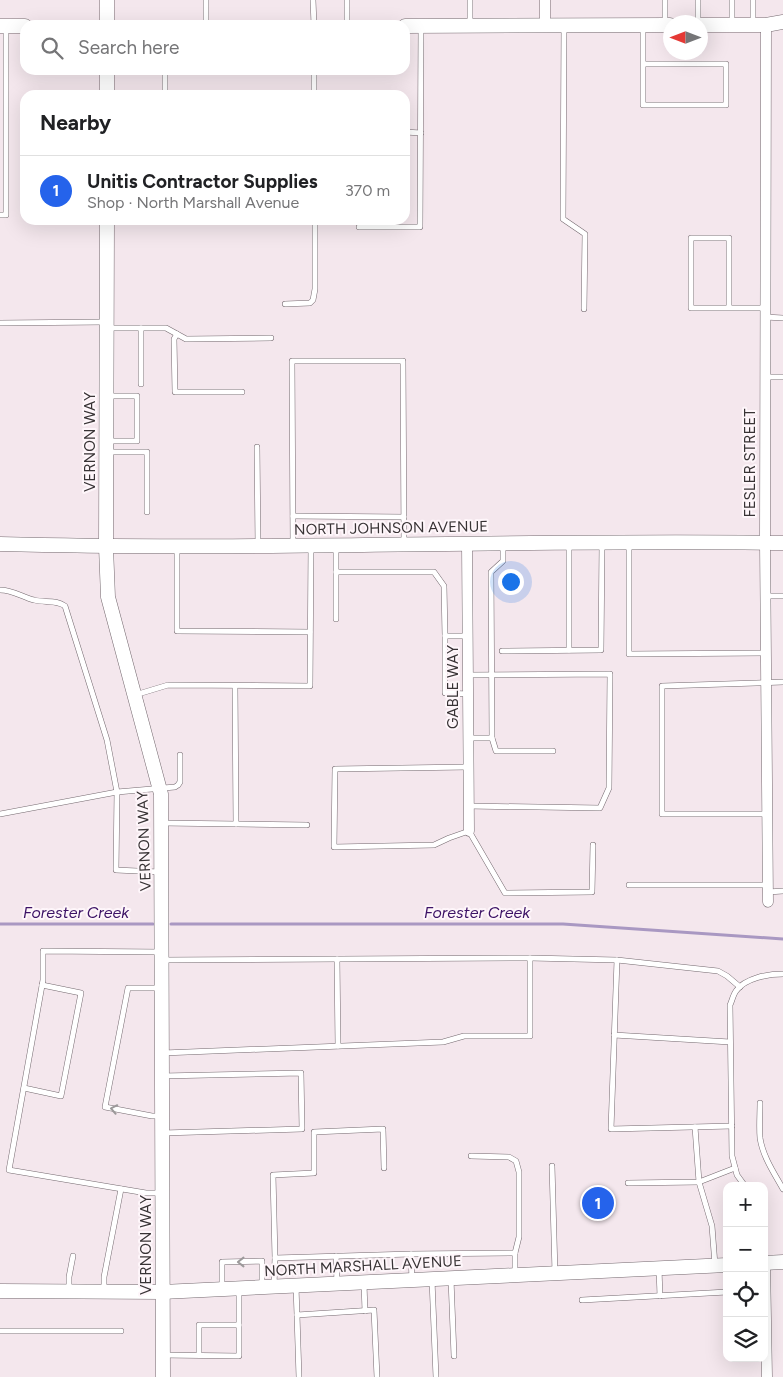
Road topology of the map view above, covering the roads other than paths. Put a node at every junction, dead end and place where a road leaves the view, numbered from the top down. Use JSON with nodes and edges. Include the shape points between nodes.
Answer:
{"nodes":[{"id":1,"x":107,"y":0,"type":"edge"},
{"id":2,"x":206,"y":0,"type":"edge"},
{"id":3,"x":313,"y":0,"type":"edge"},
{"id":4,"x":347,"y":0,"type":"edge"},
{"id":5,"x":470,"y":0,"type":"edge"},
{"id":6,"x":545,"y":0,"type":"edge"},
{"id":7,"x":665,"y":0,"type":"edge"},
{"id":8,"x":698,"y":0,"type":"edge"},
{"id":9,"x":732,"y":0,"type":"edge"},
{"id":10,"x":753,"y":0,"type":"edge"},
{"id":11,"x":667,"y":15,"type":"edge"},
{"id":12,"x":699,"y":15,"type":"edge"},
{"id":13,"x":107,"y":20,"type":"edge"},
{"id":14,"x":206,"y":20,"type":"edge"},
{"id":15,"x":314,"y":20,"type":"edge"},
{"id":16,"x":347,"y":20,"type":"edge"},
{"id":17,"x":783,"y":22,"type":"edge"},
{"id":18,"x":708,"y":24,"type":"edge"},
{"id":19,"x":663,"y":25,"type":"edge"},
{"id":20,"x":732,"y":25,"type":"junction"},
{"id":21,"x":760,"y":25,"type":"junction"},
{"id":22,"x":3,"y":26,"type":"edge"},
{"id":23,"x":20,"y":26,"type":"edge"},
{"id":24,"x":410,"y":26,"type":"edge"},
{"id":25,"x":421,"y":26,"type":"junction"},
{"id":26,"x":470,"y":26,"type":"junction"},
{"id":27,"x":545,"y":26,"type":"junction"},
{"id":28,"x":564,"y":26,"type":"junction"},
{"id":29,"x":643,"y":26,"type":"junction"},
{"id":30,"x":643,"y":64,"type":"junction"},
{"id":31,"x":107,"y":75,"type":"edge"},
{"id":32,"x":165,"y":75,"type":"edge"},
{"id":33,"x":314,"y":75,"type":"edge"},
{"id":34,"x":107,"y":90,"type":"edge"},
{"id":35,"x":165,"y":90,"type":"edge"},
{"id":36,"x":314,"y":90,"type":"edge"},
{"id":37,"x":410,"y":132,"type":"edge"},
{"id":38,"x":421,"y":133,"type":"junction"},
{"id":39,"x":0,"y":215,"type":"edge"},
{"id":40,"x":107,"y":225,"type":"edge"},
{"id":41,"x":314,"y":225,"type":"edge"},
{"id":42,"x":359,"y":227,"type":"dead end"},
{"id":43,"x":285,"y":304,"type":"dead end"},
{"id":44,"x":729,"y":308,"type":"junction"},
{"id":45,"x":584,"y":309,"type":"dead end"},
{"id":46,"x":765,"y":313,"type":"junction"},
{"id":47,"x":783,"y":318,"type":"edge"},
{"id":48,"x":0,"y":322,"type":"edge"},
{"id":49,"x":107,"y":325,"type":"junction"},
{"id":50,"x":141,"y":328,"type":"junction"},
{"id":51,"x":177,"y":334,"type":"junction"},
{"id":52,"x":271,"y":338,"type":"dead end"},
{"id":53,"x":765,"y":377,"type":"junction"},
{"id":54,"x":783,"y":377,"type":"edge"},
{"id":55,"x":142,"y":384,"type":"dead end"},
{"id":56,"x":242,"y":392,"type":"dead end"},
{"id":57,"x":106,"y":396,"type":"junction"},
{"id":58,"x":106,"y":446,"type":"junction"},
{"id":59,"x":257,"y":447,"type":"dead end"},
{"id":60,"x":148,"y":512,"type":"dead end"},
{"id":61,"x":293,"y":516,"type":"junction"},
{"id":62,"x":404,"y":517,"type":"junction"},
{"id":63,"x":467,"y":543,"type":"junction"},
{"id":64,"x":503,"y":543,"type":"junction"},
{"id":65,"x":569,"y":543,"type":"junction"},
{"id":66,"x":602,"y":543,"type":"junction"},
{"id":67,"x":628,"y":543,"type":"junction"},
{"id":68,"x":765,"y":543,"type":"junction"},
{"id":69,"x":0,"y":544,"type":"edge"},
{"id":70,"x":404,"y":544,"type":"junction"},
{"id":71,"x":783,"y":544,"type":"edge"},
{"id":72,"x":293,"y":545,"type":"junction"},
{"id":73,"x":311,"y":545,"type":"junction"},
{"id":74,"x":336,"y":545,"type":"junction"},
{"id":75,"x":177,"y":546,"type":"junction"},
{"id":76,"x":258,"y":546,"type":"junction"},
{"id":77,"x":106,"y":547,"type":"junction"},
{"id":78,"x":336,"y":572,"type":"junction"},
{"id":79,"x":0,"y":590,"type":"edge"},
{"id":80,"x":765,"y":596,"type":"junction"},
{"id":81,"x":783,"y":596,"type":"edge"},
{"id":82,"x":336,"y":619,"type":"dead end"},
{"id":83,"x":310,"y":632,"type":"junction"},
{"id":84,"x":445,"y":636,"type":"junction"},
{"id":85,"x":468,"y":636,"type":"junction"},
{"id":86,"x":569,"y":650,"type":"junction"},
{"id":87,"x":502,"y":651,"type":"dead end"},
{"id":88,"x":766,"y":653,"type":"junction"},
{"id":89,"x":468,"y":675,"type":"junction"},
{"id":90,"x":492,"y":675,"type":"junction"},
{"id":91,"x":766,"y":682,"type":"junction"},
{"id":92,"x":783,"y":682,"type":"edge"},
{"id":93,"x":235,"y":686,"type":"junction"},
{"id":94,"x":468,"y":694,"type":"junction"},
{"id":95,"x":135,"y":695,"type":"junction"},
{"id":96,"x":468,"y":738,"type":"junction"},
{"id":97,"x":492,"y":738,"type":"junction"},
{"id":98,"x":553,"y":751,"type":"dead end"},
{"id":99,"x":180,"y":756,"type":"dead end"},
{"id":100,"x":468,"y":767,"type":"junction"},
{"id":101,"x":160,"y":789,"type":"junction"},
{"id":102,"x":117,"y":792,"type":"junction"},
{"id":103,"x":469,"y":806,"type":"junction"},
{"id":104,"x":0,"y":814,"type":"edge"},
{"id":105,"x":767,"y":814,"type":"junction"},
{"id":106,"x":162,"y":823,"type":"junction"},
{"id":107,"x":236,"y":824,"type":"junction"},
{"id":108,"x":307,"y":825,"type":"dead end"},
{"id":109,"x":469,"y":831,"type":"junction"},
{"id":110,"x":592,"y":845,"type":"dead end"},
{"id":111,"x":162,"y":872,"type":"junction"},
{"id":112,"x":628,"y":885,"type":"dead end"},
{"id":113,"x":783,"y":891,"type":"edge"},
{"id":114,"x":768,"y":893,"type":"junction"},
{"id":115,"x":162,"y":956,"type":"junction"},
{"id":116,"x":530,"y":958,"type":"junction"},
{"id":117,"x":338,"y":959,"type":"junction"},
{"id":118,"x":617,"y":960,"type":"junction"},
{"id":119,"x":783,"y":974,"type":"edge"},
{"id":120,"x":42,"y":985,"type":"junction"},
{"id":121,"x":740,"y":987,"type":"junction"},
{"id":122,"x":162,"y":988,"type":"junction"},
{"id":123,"x":614,"y":1035,"type":"junction"},
{"id":124,"x":730,"y":1042,"type":"junction"},
{"id":125,"x":338,"y":1046,"type":"junction"},
{"id":126,"x":162,"y":1053,"type":"junction"},
{"id":127,"x":162,"y":1076,"type":"junction"},
{"id":128,"x":24,"y":1088,"type":"junction"},
{"id":129,"x":760,"y":1102,"type":"dead end"},
{"id":130,"x":162,"y":1116,"type":"junction"},
{"id":131,"x":732,"y":1126,"type":"junction"},
{"id":132,"x":695,"y":1127,"type":"junction"},
{"id":133,"x":162,"y":1133,"type":"junction"},
{"id":134,"x":471,"y":1156,"type":"dead end"},
{"id":135,"x":552,"y":1166,"type":"dead end"},
{"id":136,"x":384,"y":1168,"type":"dead end"},
{"id":137,"x":735,"y":1168,"type":"junction"},
{"id":138,"x":699,"y":1182,"type":"junction"},
{"id":139,"x":742,"y":1182,"type":"edge"},
{"id":140,"x":628,"y":1183,"type":"dead end"},
{"id":141,"x":121,"y":1189,"type":"junction"},
{"id":142,"x":783,"y":1189,"type":"edge"},
{"id":143,"x":162,"y":1193,"type":"junction"},
{"id":144,"x":515,"y":1253,"type":"junction"},
{"id":145,"x":411,"y":1254,"type":"junction"},
{"id":146,"x":74,"y":1256,"type":"dead end"},
{"id":147,"x":336,"y":1256,"type":"junction"},
{"id":148,"x":275,"y":1258,"type":"junction"},
{"id":149,"x":783,"y":1262,"type":"edge"},
{"id":150,"x":768,"y":1263,"type":"edge"},
{"id":151,"x":721,"y":1265,"type":"edge"},
{"id":152,"x":658,"y":1268,"type":"junction"},
{"id":153,"x":765,"y":1272,"type":"edge"},
{"id":154,"x":554,"y":1273,"type":"junction"},
{"id":155,"x":515,"y":1275,"type":"junction"},
{"id":156,"x":451,"y":1278,"type":"junction"},
{"id":157,"x":432,"y":1279,"type":"junction"},
{"id":158,"x":412,"y":1280,"type":"junction"},
{"id":159,"x":364,"y":1282,"type":"junction"},
{"id":160,"x":338,"y":1284,"type":"junction"},
{"id":161,"x":296,"y":1286,"type":"junction"},
{"id":162,"x":268,"y":1287,"type":"junction"},
{"id":163,"x":238,"y":1288,"type":"junction"},
{"id":164,"x":222,"y":1289,"type":"junction"},
{"id":165,"x":0,"y":1291,"type":"edge"},
{"id":166,"x":69,"y":1292,"type":"junction"},
{"id":167,"x":104,"y":1292,"type":"junction"},
{"id":168,"x":162,"y":1292,"type":"junction"},
{"id":169,"x":723,"y":1292,"type":"edge"},
{"id":170,"x":660,"y":1296,"type":"junction"},
{"id":171,"x":582,"y":1300,"type":"dead end"},
{"id":172,"x":365,"y":1311,"type":"junction"},
{"id":173,"x":297,"y":1315,"type":"junction"},
{"id":174,"x":765,"y":1317,"type":"edge"},
{"id":175,"x":239,"y":1325,"type":"junction"},
{"id":176,"x":0,"y":1330,"type":"edge"},
{"id":177,"x":121,"y":1331,"type":"dead end"},
{"id":178,"x":162,"y":1354,"type":"junction"},
{"id":179,"x":199,"y":1355,"type":"junction"},
{"id":180,"x":454,"y":1356,"type":"dead end"},
{"id":181,"x":766,"y":1362,"type":"edge"},
{"id":182,"x":163,"y":1377,"type":"edge"},
{"id":183,"x":299,"y":1377,"type":"edge"},
{"id":184,"x":378,"y":1377,"type":"edge"},
{"id":185,"x":436,"y":1377,"type":"edge"},
{"id":186,"x":767,"y":1377,"type":"edge"}],
"edges":[{"from":1,"to":13,"type":"main road"},
{"from":2,"to":14,"type":"lane"},
{"from":3,"to":15,"type":"lane"},
{"from":4,"to":16,"type":"lane"},
{"from":5,"to":26,"type":"lane"},
{"from":6,"to":27,"type":"street"},
{"from":7,"to":11,"type":"lane"},
{"from":8,"to":12,"type":"lane"},
{"from":9,"to":20,"type":"lane"},
{"from":10,"to":21,"type":"lane"},
{"from":17,"to":21,"type":"main road"},
{"from":18,"to":20,"type":"main road"},
{"from":19,"to":29,"type":"main road"},
{"from":20,"to":21,"type":"main road"},
{"from":21,"to":46,"type":"street","name":"FESLER STREET"},
{"from":22,"to":23,"type":"main road"},
{"from":22,"to":39,"type":"lane","via":[[6,215]]},
{"from":24,"to":25,"type":"main road"},
{"from":25,"to":26,"type":"main road"},
{"from":25,"to":38,"type":"lane"},
{"from":26,"to":27,"type":"main road"},
{"from":27,"to":28,"type":"main road"},
{"from":28,"to":29,"type":"main road"},
{"from":28,"to":45,"type":"lane","via":[[562,219],[585,234]]},
{"from":29,"to":30,"type":"lane"},
{"from":30,"to":30,"type":"lane","via":[[643,105],[726,105],[726,64]]},
{"from":31,"to":34,"type":"main road"},
{"from":32,"to":35,"type":"lane"},
{"from":33,"to":36,"type":"lane"},
{"from":37,"to":38,"type":"lane"},
{"from":38,"to":42,"type":"lane","via":[[420,227]]},
{"from":40,"to":49,"type":"main road","name":"VERNON WAY"},
{"from":41,"to":43,"type":"lane","via":[[313,300],[310,303]]},
{"from":44,"to":44,"type":"lane","via":[[691,308],[691,238],[729,238]]},
{"from":44,"to":46,"type":"lane"},
{"from":46,"to":47,"type":"lane"},
{"from":46,"to":53,"type":"street","name":"FESLER STREET"},
{"from":48,"to":49,"type":"lane"},
{"from":49,"to":50,"type":"lane"},
{"from":49,"to":57,"type":"main road","name":"VERNON WAY"},
{"from":50,"to":51,"type":"lane","via":[[166,328]]},
{"from":50,"to":55,"type":"lane"},
{"from":51,"to":52,"type":"lane","via":[[186,338]]},
{"from":51,"to":56,"type":"lane","via":[[174,339],[175,392]]},
{"from":53,"to":54,"type":"lane"},
{"from":53,"to":68,"type":"street","name":"FESLER STREET"},
{"from":57,"to":58,"type":"main road","name":"VERNON WAY"},
{"from":57,"to":58,"type":"lane","via":[[137,396],[137,441]]},
{"from":58,"to":60,"type":"lane","via":[[148,452]]},
{"from":58,"to":77,"type":"main road","name":"VERNON WAY"},
{"from":59,"to":76,"type":"lane"},
{"from":61,"to":62,"type":"lane"},
{"from":61,"to":62,"type":"lane","via":[[292,361],[403,361]]},
{"from":61,"to":72,"type":"lane"},
{"from":62,"to":70,"type":"lane"},
{"from":63,"to":64,"type":"main road","name":"NORTH JOHNSON AVENUE"},
{"from":63,"to":70,"type":"main road","name":"NORTH JOHNSON AVENUE"},
{"from":63,"to":85,"type":"street","name":"GABLE WAY"},
{"from":64,"to":65,"type":"main road","name":"NORTH JOHNSON AVENUE"},
{"from":64,"to":90,"type":"lane","via":[[502,560],[491,572]]},
{"from":65,"to":66,"type":"main road","name":"NORTH JOHNSON AVENUE"},
{"from":65,"to":86,"type":"lane"},
{"from":66,"to":67,"type":"main road","name":"NORTH JOHNSON AVENUE"},
{"from":66,"to":86,"type":"lane","via":[[602,650]]},
{"from":67,"to":68,"type":"main road","name":"NORTH JOHNSON AVENUE"},
{"from":67,"to":88,"type":"lane","via":[[628,654]]},
{"from":68,"to":71,"type":"main road","name":"NORTH JOHNSON AVENUE"},
{"from":68,"to":80,"type":"street","name":"FESLER STREET"},
{"from":69,"to":77,"type":"main road","name":"NORTH JOHNSON AVENUE"},
{"from":70,"to":74,"type":"main road","name":"NORTH JOHNSON AVENUE"},
{"from":72,"to":73,"type":"main road","name":"NORTH JOHNSON AVENUE"},
{"from":72,"to":76,"type":"main road","name":"NORTH JOHNSON AVENUE"},
{"from":73,"to":74,"type":"main road","name":"NORTH JOHNSON AVENUE"},
{"from":73,"to":83,"type":"lane"},
{"from":74,"to":78,"type":"lane"},
{"from":75,"to":76,"type":"main road","name":"NORTH JOHNSON AVENUE"},
{"from":75,"to":77,"type":"main road","name":"NORTH JOHNSON AVENUE"},
{"from":75,"to":83,"type":"lane","via":[[177,630]]},
{"from":77,"to":95,"type":"main road","name":"VERNON WAY","via":[[108,597]]},
{"from":78,"to":82,"type":"lane"},
{"from":78,"to":84,"type":"lane","via":[[434,572],[444,586]]},
{"from":79,"to":102,"type":"lane","via":[[12,591],[36,601],[59,602],[64,606],[107,740]]},
{"from":80,"to":81,"type":"lane"},
{"from":80,"to":88,"type":"street","name":"FESLER STREET"},
{"from":83,"to":93,"type":"lane","via":[[310,686]]},
{"from":84,"to":85,"type":"lane"},
{"from":84,"to":94,"type":"lane","via":[[445,693]]},
{"from":85,"to":89,"type":"street","name":"GABLE WAY"},
{"from":86,"to":87,"type":"lane"},
{"from":88,"to":91,"type":"street","name":"FESLER STREET"},
{"from":89,"to":90,"type":"lane"},
{"from":89,"to":94,"type":"street","name":"GABLE WAY"},
{"from":90,"to":97,"type":"lane"},
{"from":90,"to":103,"type":"lane","via":[[610,674],[609,788],[600,808]]},
{"from":91,"to":92,"type":"lane"},
{"from":91,"to":105,"type":"street","name":"FESLER STREET"},
{"from":91,"to":105,"type":"lane","via":[[662,686],[662,814]]},
{"from":93,"to":95,"type":"lane","via":[[168,685]]},
{"from":93,"to":107,"type":"lane"},
{"from":94,"to":96,"type":"street","name":"GABLE WAY"},
{"from":95,"to":101,"type":"main road","name":"VERNON WAY"},
{"from":96,"to":97,"type":"lane"},
{"from":96,"to":100,"type":"street","name":"GABLE WAY"},
{"from":97,"to":98,"type":"lane","via":[[496,751]]},
{"from":99,"to":101,"type":"lane","via":[[180,782]]},
{"from":100,"to":103,"type":"street","name":"GABLE WAY"},
{"from":100,"to":109,"type":"lane","via":[[335,769],[334,847],[434,845]]},
{"from":101,"to":102,"type":"lane"},
{"from":101,"to":106,"type":"main road","name":"VERNON WAY"},
{"from":102,"to":104,"type":"lane"},
{"from":102,"to":111,"type":"lane","via":[[116,870]]},
{"from":103,"to":109,"type":"street","name":"GABLE WAY"},
{"from":105,"to":114,"type":"street","name":"FESLER STREET"},
{"from":106,"to":107,"type":"lane"},
{"from":106,"to":111,"type":"main road","name":"VERNON WAY"},
{"from":107,"to":108,"type":"lane"},
{"from":109,"to":110,"type":"lane","via":[[505,893],[592,892]]},
{"from":111,"to":115,"type":"main road","name":"VERNON WAY"},
{"from":112,"to":114,"type":"lane"},
{"from":113,"to":114,"type":"lane"},
{"from":115,"to":117,"type":"lane"},
{"from":115,"to":120,"type":"lane","via":[[43,951]]},
{"from":115,"to":122,"type":"main road","name":"VERNON WAY"},
{"from":116,"to":117,"type":"lane"},
{"from":116,"to":118,"type":"lane"},
{"from":116,"to":125,"type":"lane","via":[[530,1036],[464,1036],[443,1042]]},
{"from":117,"to":125,"type":"lane"},
{"from":118,"to":121,"type":"lane","via":[[718,971]]},
{"from":118,"to":123,"type":"lane"},
{"from":119,"to":121,"type":"lane","via":[[758,977]]},
{"from":120,"to":128,"type":"lane"},
{"from":120,"to":128,"type":"lane","via":[[81,993],[61,1096]]},
{"from":121,"to":124,"type":"lane","via":[[730,1006]]},
{"from":122,"to":126,"type":"main road","name":"VERNON WAY"},
{"from":130,"to":122,"type":"lane","one_way":true,"via":[[105,1107],[128,988]]},
{"from":123,"to":124,"type":"lane"},
{"from":123,"to":132,"type":"lane","via":[[611,1129]]},
{"from":124,"to":131,"type":"lane"},
{"from":125,"to":126,"type":"lane"},
{"from":126,"to":127,"type":"main road","name":"VERNON WAY"},
{"from":127,"to":130,"type":"main road","name":"VERNON WAY"},
{"from":127,"to":133,"type":"lane","via":[[301,1073],[302,1129]]},
{"from":128,"to":141,"type":"lane","via":[[9,1170]]},
{"from":129,"to":142,"type":"lane","via":[[760,1138],[766,1159]]},
{"from":130,"to":133,"type":"main road","name":"VERNON WAY"},
{"from":131,"to":132,"type":"lane"},
{"from":131,"to":137,"type":"lane"},
{"from":132,"to":138,"type":"lane"},
{"from":133,"to":143,"type":"main road","name":"VERNON WAY"},
{"from":134,"to":144,"type":"lane","via":[[509,1157],[516,1161],[519,1172],[519,1237]]},
{"from":135,"to":154,"type":"lane"},
{"from":136,"to":148,"type":"lane","via":[[383,1129],[314,1132],[314,1173],[273,1175]]},
{"from":137,"to":138,"type":"lane"},
{"from":137,"to":139,"type":"lane"},
{"from":138,"to":140,"type":"lane"},
{"from":138,"to":151,"type":"lane"},
{"from":141,"to":143,"type":"lane","via":[[146,1194]]},
{"from":141,"to":167,"type":"lane","via":[[104,1276]]},
{"from":143,"to":168,"type":"main road","name":"VERNON WAY"},
{"from":144,"to":145,"type":"lane"},
{"from":144,"to":155,"type":"lane"},
{"from":145,"to":147,"type":"lane"},
{"from":145,"to":158,"type":"lane"},
{"from":146,"to":166,"type":"lane"},
{"from":147,"to":148,"type":"lane"},
{"from":147,"to":160,"type":"lane"},
{"from":148,"to":162,"type":"lane"},
{"from":149,"to":150,"type":"main road"},
{"from":151,"to":152,"type":"main road","name":"NORTH MARSHALL AVENUE"},
{"from":152,"to":154,"type":"main road","name":"NORTH MARSHALL AVENUE"},
{"from":152,"to":170,"type":"lane"},
{"from":153,"to":174,"type":"street"},
{"from":154,"to":155,"type":"main road","name":"NORTH MARSHALL AVENUE"},
{"from":155,"to":156,"type":"main road","name":"NORTH MARSHALL AVENUE"},
{"from":156,"to":157,"type":"main road","name":"NORTH MARSHALL AVENUE"},
{"from":156,"to":180,"type":"lane"},
{"from":157,"to":158,"type":"main road","name":"NORTH MARSHALL AVENUE"},
{"from":157,"to":185,"type":"lane"},
{"from":158,"to":159,"type":"main road","name":"NORTH MARSHALL AVENUE"},
{"from":159,"to":160,"type":"main road","name":"NORTH MARSHALL AVENUE"},
{"from":159,"to":172,"type":"lane"},
{"from":160,"to":161,"type":"main road","name":"NORTH MARSHALL AVENUE"},
{"from":161,"to":162,"type":"main road","name":"NORTH MARSHALL AVENUE"},
{"from":161,"to":173,"type":"lane"},
{"from":162,"to":163,"type":"main road","name":"NORTH MARSHALL AVENUE"},
{"from":162,"to":164,"type":"lane","one_way":true,"via":[[262,1261],[222,1262]]},
{"from":163,"to":164,"type":"main road","name":"NORTH MARSHALL AVENUE"},
{"from":163,"to":175,"type":"lane"},
{"from":164,"to":168,"type":"main road","name":"NORTH MARSHALL AVENUE"},
{"from":165,"to":166,"type":"main road","name":"NORTH MARSHALL AVENUE"},
{"from":166,"to":167,"type":"main road","name":"NORTH MARSHALL AVENUE"},
{"from":167,"to":168,"type":"main road","name":"NORTH MARSHALL AVENUE"},
{"from":168,"to":178,"type":"main road","name":"VERNON WAY"},
{"from":169,"to":170,"type":"lane"},
{"from":170,"to":171,"type":"lane"},
{"from":172,"to":173,"type":"lane"},
{"from":172,"to":184,"type":"lane","via":[[374,1310]]},
{"from":173,"to":183,"type":"lane"},
{"from":175,"to":179,"type":"lane","via":[[239,1356]]},
{"from":175,"to":179,"type":"lane","via":[[198,1325]]},
{"from":176,"to":177,"type":"lane"},
{"from":178,"to":179,"type":"lane"},
{"from":178,"to":182,"type":"main road","name":"VERNON WAY"},
{"from":181,"to":186,"type":"street"}]}
